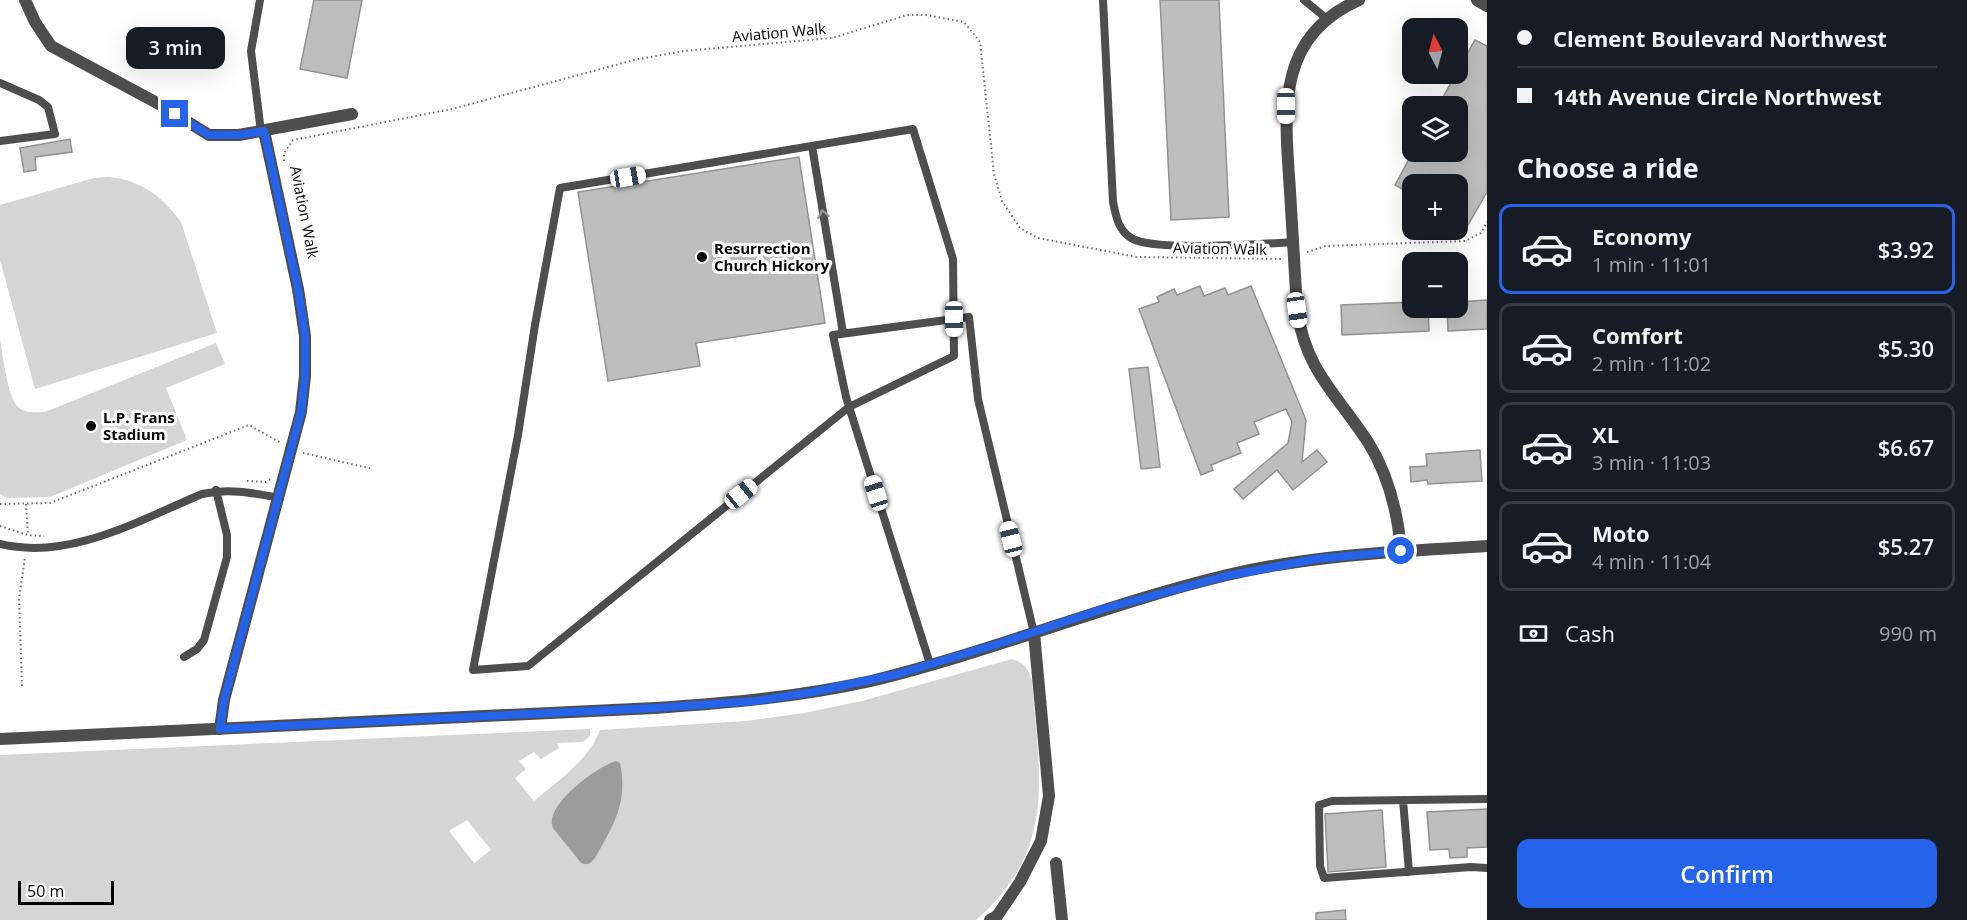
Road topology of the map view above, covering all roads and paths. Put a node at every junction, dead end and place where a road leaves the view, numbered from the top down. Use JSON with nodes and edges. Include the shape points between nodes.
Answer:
{"nodes":[{"id":1,"x":25,"y":0,"type":"edge"},
{"id":2,"x":260,"y":0,"type":"edge"},
{"id":3,"x":1103,"y":0,"type":"edge"},
{"id":4,"x":1304,"y":0,"type":"edge"},
{"id":5,"x":1359,"y":0,"type":"edge"},
{"id":6,"x":1477,"y":0,"type":"edge"},
{"id":7,"x":1487,"y":6,"type":"edge"},
{"id":8,"x":1327,"y":19,"type":"junction"},
{"id":9,"x":0,"y":83,"type":"edge"},
{"id":10,"x":352,"y":114,"type":"dead end"},
{"id":11,"x":262,"y":131,"type":"junction"},
{"id":12,"x":0,"y":141,"type":"edge"},
{"id":13,"x":812,"y":146,"type":"junction"},
{"id":14,"x":284,"y":164,"type":"dead end"},
{"id":15,"x":1487,"y":222,"type":"edge"},
{"id":16,"x":1293,"y":242,"type":"junction"},
{"id":17,"x":1294,"y":257,"type":"junction"},
{"id":18,"x":954,"y":319,"type":"junction"},
{"id":19,"x":843,"y":333,"type":"junction"},
{"id":20,"x":849,"y":407,"type":"junction"},
{"id":21,"x":305,"y":444,"type":"dead end"},
{"id":22,"x":279,"y":449,"type":"dead end"},
{"id":23,"x":373,"y":469,"type":"dead end"},
{"id":24,"x":273,"y":478,"type":"dead end"},
{"id":25,"x":247,"y":481,"type":"dead end"},
{"id":26,"x":216,"y":490,"type":"junction"},
{"id":27,"x":280,"y":498,"type":"junction"},
{"id":28,"x":0,"y":504,"type":"edge"},
{"id":29,"x":26,"y":504,"type":"junction"},
{"id":30,"x":0,"y":526,"type":"edge"},
{"id":31,"x":0,"y":544,"type":"edge"},
{"id":32,"x":1487,"y":546,"type":"edge"},
{"id":33,"x":1401,"y":551,"type":"junction"},
{"id":34,"x":25,"y":555,"type":"dead end"},
{"id":35,"x":1034,"y":633,"type":"junction"},
{"id":36,"x":184,"y":657,"type":"dead end"},
{"id":37,"x":930,"y":664,"type":"junction"},
{"id":38,"x":22,"y":686,"type":"dead end"},
{"id":39,"x":220,"y":729,"type":"junction"},
{"id":40,"x":0,"y":739,"type":"edge"},
{"id":41,"x":1487,"y":799,"type":"edge"},
{"id":42,"x":1402,"y":800,"type":"junction"},
{"id":43,"x":1056,"y":863,"type":"dead end"},
{"id":44,"x":1487,"y":868,"type":"edge"},
{"id":45,"x":1409,"y":872,"type":"junction"},
{"id":46,"x":990,"y":920,"type":"edge"},
{"id":47,"x":1062,"y":920,"type":"edge"}],
"edges":[{"from":1,"to":11,"type":"street","via":[[51,46],[75,61],[209,135]]},
{"from":2,"to":11,"type":"lane","via":[[251,51]]},
{"from":3,"to":16,"type":"lane","via":[[1113,202],[1118,226],[1131,238],[1150,245]]},
{"from":4,"to":8,"type":"lane"},
{"from":5,"to":8,"type":"street"},
{"from":6,"to":7,"type":"street"},
{"from":8,"to":16,"type":"street","via":[[1304,46],[1287,94]]},
{"from":9,"to":12,"type":"lane","via":[[48,107],[55,134]]},
{"from":10,"to":11,"type":"street"},
{"from":11,"to":27,"type":"street","via":[[305,336],[301,412]]},
{"from":13,"to":18,"type":"lane","via":[[913,129],[953,259]]},
{"from":19,"to":13,"type":"lane","one_way":true},
{"from":13,"to":20,"type":"lane","via":[[560,188],[473,670],[528,666]]},
{"from":14,"to":17,"type":"path","name":"Aviation Walk","via":[[284,153],[293,140],[453,109],[634,60],[684,51],[832,38],[907,15],[926,15],[964,22],[980,42],[993,174],[1002,201],[1020,228],[1038,238],[1137,257]]},
{"from":15,"to":17,"type":"path","name":"Aviation Walk","via":[[1481,234],[1466,241],[1326,246]]},
{"from":16,"to":17,"type":"street"},
{"from":17,"to":33,"type":"street","via":[[1298,320],[1308,353],[1318,374],[1369,443],[1389,485]]},
{"from":18,"to":19,"type":"lane"},
{"from":18,"to":20,"type":"lane","via":[[954,356]]},
{"from":18,"to":35,"type":"lane","via":[[969,317],[978,399]]},
{"from":19,"to":20,"type":"lane","via":[[833,335]]},
{"from":20,"to":37,"type":"lane"},
{"from":21,"to":23,"type":"path","via":[[303,453]]},
{"from":22,"to":29,"type":"path","via":[[281,443],[249,425],[50,503]]},
{"from":24,"to":25,"type":"path","via":[[266,482]]},
{"from":26,"to":27,"type":"lane"},
{"from":26,"to":31,"type":"lane","via":[[74,544],[26,548]]},
{"from":26,"to":36,"type":"lane","via":[[227,535],[227,556],[204,640]]},
{"from":27,"to":39,"type":"street","via":[[224,700]]},
{"from":28,"to":29,"type":"path"},
{"from":29,"to":30,"type":"path","via":[[28,536]]},
{"from":32,"to":33,"type":"street"},
{"from":33,"to":35,"type":"street","via":[[1316,559],[1226,576],[1103,609]]},
{"from":34,"to":38,"type":"path","via":[[19,599]]},
{"from":35,"to":37,"type":"street"},
{"from":35,"to":46,"type":"street","via":[[1049,796],[1041,841],[1020,882],[997,916]]},
{"from":37,"to":39,"type":"street","via":[[859,683],[756,701]]},
{"from":39,"to":40,"type":"street"},
{"from":41,"to":42,"type":"lane"},
{"from":42,"to":45,"type":"lane"},
{"from":42,"to":45,"type":"lane","via":[[1319,804],[1320,866],[1324,878]]},
{"from":43,"to":47,"type":"street"},
{"from":44,"to":45,"type":"lane"}]}
